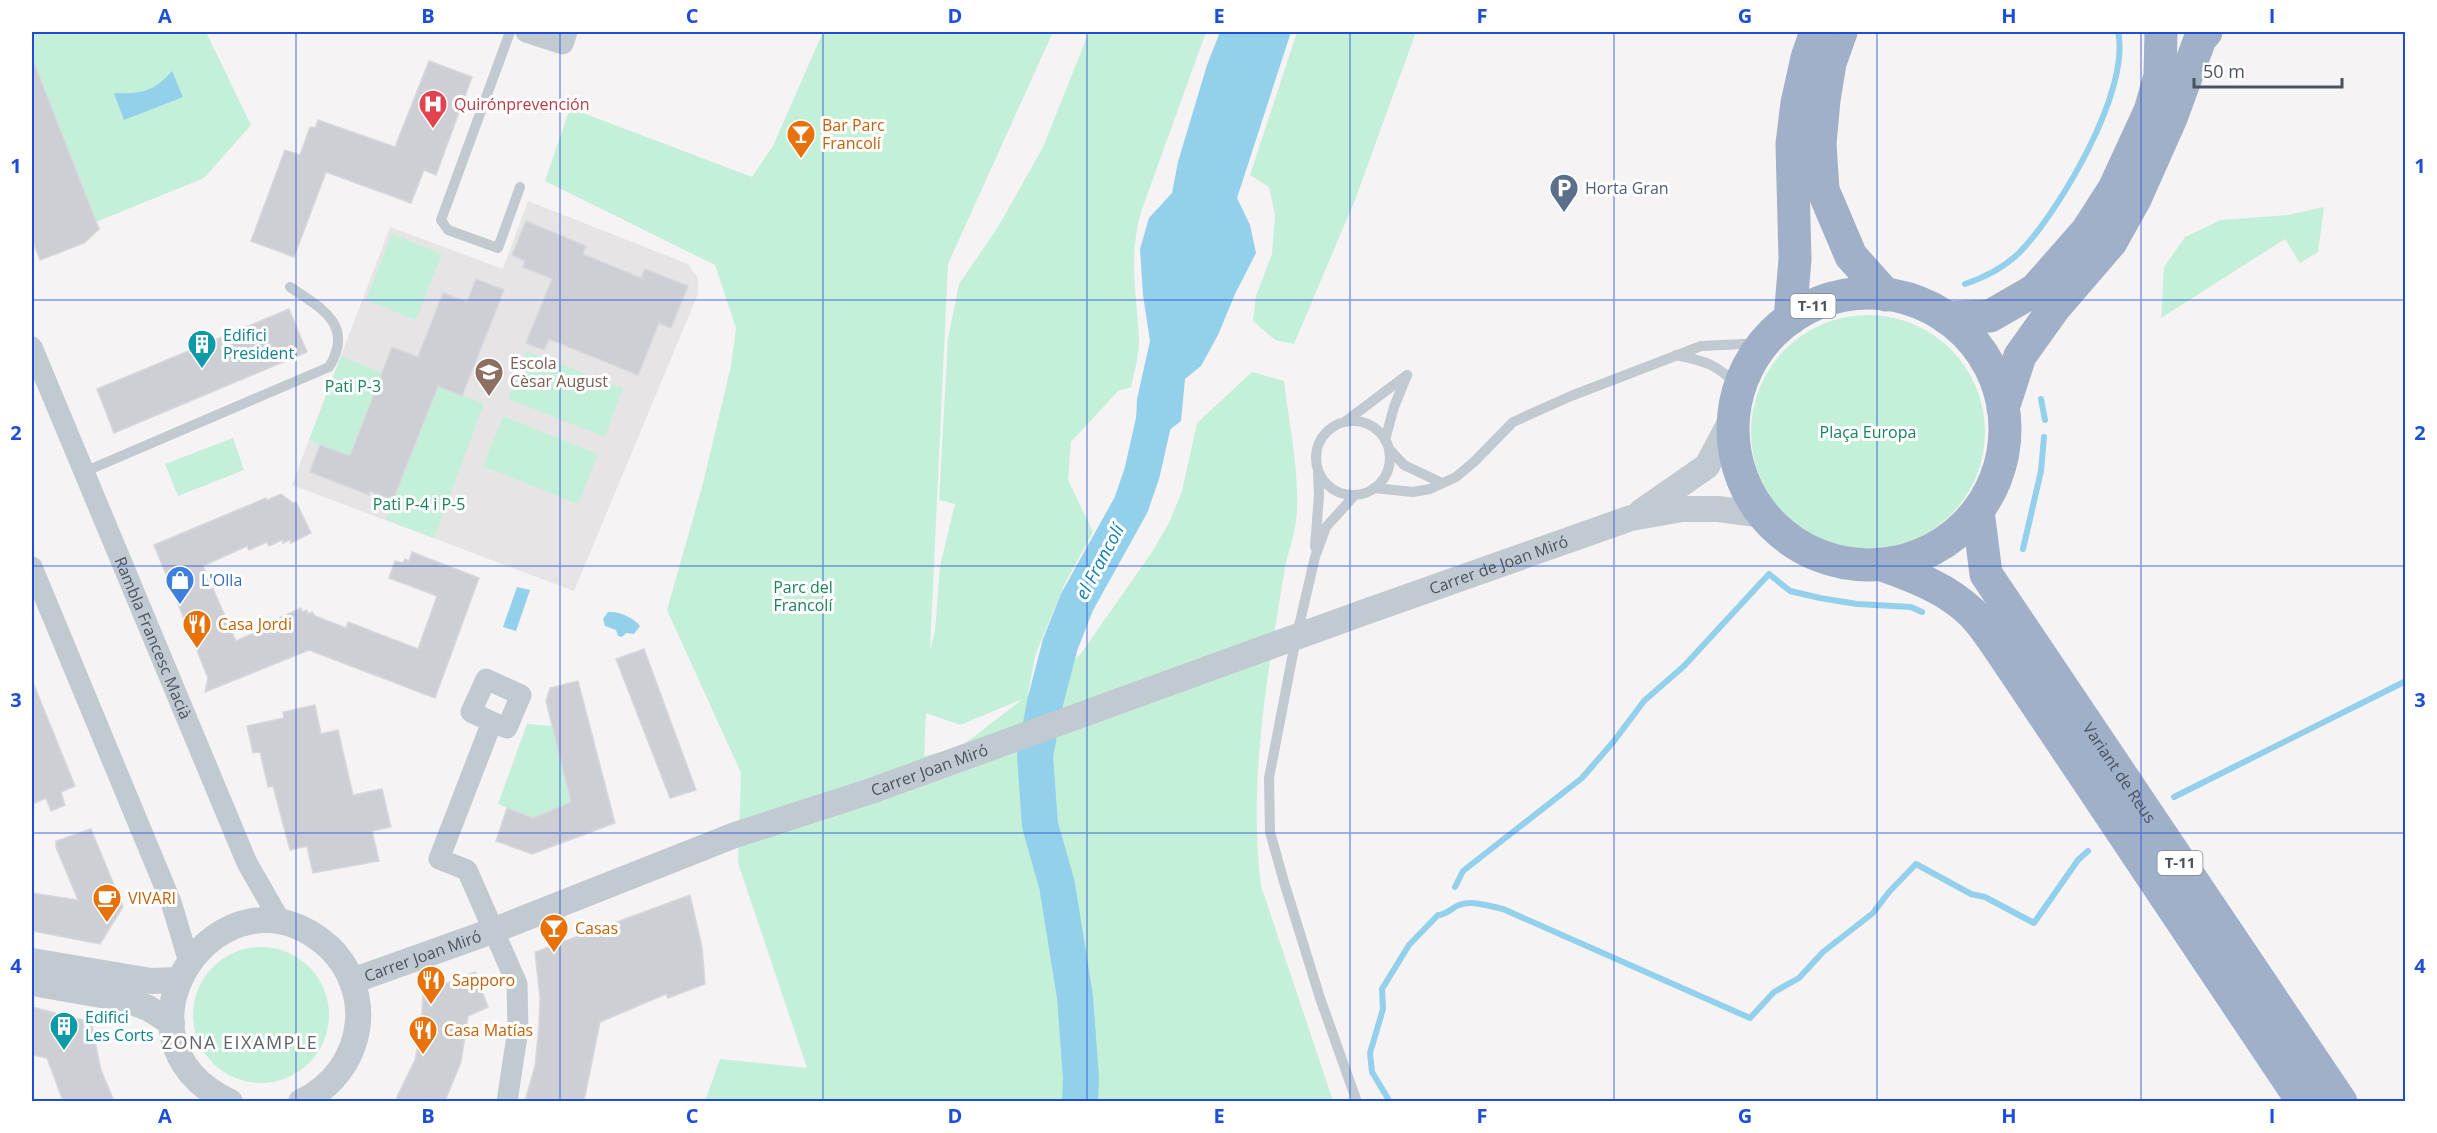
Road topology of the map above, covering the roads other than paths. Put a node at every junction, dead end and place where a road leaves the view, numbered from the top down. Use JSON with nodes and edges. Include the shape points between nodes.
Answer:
{"nodes":[{"id":1,"x":510,"y":32,"type":"edge"},
{"id":2,"x":526,"y":32,"type":"edge"},
{"id":3,"x":567,"y":32,"type":"edge"},
{"id":4,"x":1816,"y":32,"type":"edge"},
{"id":5,"x":1840,"y":32,"type":"edge"},
{"id":6,"x":2161,"y":32,"type":"edge"},
{"id":7,"x":2206,"y":32,"type":"edge"},
{"id":8,"x":520,"y":187,"type":"dead end"},
{"id":9,"x":290,"y":287,"type":"dead end"},
{"id":10,"x":1886,"y":295,"type":"junction"},
{"id":11,"x":1947,"y":318,"type":"junction"},
{"id":12,"x":1790,"y":319,"type":"junction"},
{"id":13,"x":1764,"y":343,"type":"junction"},
{"id":14,"x":32,"y":347,"type":"edge"},
{"id":15,"x":1676,"y":355,"type":"junction"},
{"id":16,"x":1737,"y":401,"type":"junction"},
{"id":17,"x":2003,"y":408,"type":"junction"},
{"id":18,"x":1346,"y":421,"type":"junction"},
{"id":19,"x":1387,"y":444,"type":"junction"},
{"id":20,"x":1318,"y":471,"type":"junction"},
{"id":21,"x":84,"y":472,"type":"junction"},
{"id":22,"x":1442,"y":483,"type":"junction"},
{"id":23,"x":1374,"y":488,"type":"junction"},
{"id":24,"x":1355,"y":495,"type":"junction"},
{"id":25,"x":1678,"y":500,"type":"junction"},
{"id":26,"x":1978,"y":510,"type":"junction"},
{"id":27,"x":1764,"y":515,"type":"junction"},
{"id":28,"x":1315,"y":556,"type":"junction"},
{"id":29,"x":1882,"y":564,"type":"junction"},
{"id":30,"x":33,"y":576,"type":"edge"},
{"id":31,"x":1365,"y":612,"type":"joint"},
{"id":32,"x":2005,"y":632,"type":"junction"},
{"id":33,"x":492,"y":722,"type":"dead end"},
{"id":34,"x":282,"y":924,"type":"junction"},
{"id":35,"x":495,"y":930,"type":"junction"},
{"id":36,"x":32,"y":961,"type":"edge"},
{"id":37,"x":184,"y":971,"type":"junction"},
{"id":38,"x":352,"y":981,"type":"junction"},
{"id":39,"x":32,"y":983,"type":"edge"},
{"id":40,"x":172,"y":1023,"type":"junction"},
{"id":41,"x":317,"y":1097,"type":"edge"},
{"id":42,"x":230,"y":1101,"type":"edge"},
{"id":43,"x":507,"y":1101,"type":"edge"},
{"id":44,"x":1357,"y":1101,"type":"edge"},
{"id":45,"x":2303,"y":1101,"type":"edge"},
{"id":46,"x":2341,"y":1101,"type":"edge"}],
"edges":[{"from":1,"to":8,"type":"lane","via":[[441,220],[448,230],[498,248]]},
{"from":2,"to":3,"type":"street","via":[[563,44]]},
{"from":4,"to":12,"type":"highway","number":"T-11","via":[[1797,103],[1792,144],[1795,259]]},
{"from":5,"to":10,"type":"highway","via":[[1824,100],[1820,144],[1823,190],[1851,256]]},
{"from":6,"to":11,"type":"highway","via":[[2160,76],[2150,111],[2114,189],[2087,231],[2035,290],[1990,316]]},
{"from":7,"to":17,"type":"highway","via":[[2135,199],[2110,242],[2020,356]]},
{"from":9,"to":21,"type":"lane","via":[[326,311],[335,323],[338,342],[329,367]]},
{"from":10,"to":11,"type":"highway","number":"T-11","via":[[1908,299]]},
{"from":10,"to":12,"type":"highway","number":"T-11","via":[[1835,298]]},
{"from":11,"to":17,"type":"highway","number":"T-11","via":[[1964,332],[1990,367]]},
{"from":12,"to":13,"type":"highway","number":"T-11"},
{"from":13,"to":15,"type":"lane","via":[[1701,346]]},
{"from":13,"to":16,"type":"highway","number":"T-11","via":[[1746,372]]},
{"from":14,"to":21,"type":"street","name":"Rambla Francesc Macià"},
{"from":15,"to":16,"type":"lane","via":[[1707,361],[1720,369]]},
{"from":15,"to":22,"type":"lane","via":[[1513,422],[1475,461]]},
{"from":16,"to":25,"type":"street","name":"Carrer de Joan Miró","via":[[1707,466]]},
{"from":16,"to":27,"type":"highway","number":"T-11","via":[[1733,436],[1742,476]]},
{"from":17,"to":26,"type":"highway","number":"T-11","via":[[2001,462]]},
{"from":18,"to":19,"type":"lane","via":[[1368,424]]},
{"from":18,"to":19,"type":"lane","via":[[1407,375],[1394,407]]},
{"from":18,"to":20,"type":"lane","via":[[1321,439],[1317,449]]},
{"from":19,"to":22,"type":"lane","via":[[1404,465]]},
{"from":19,"to":23,"type":"lane","via":[[1388,471]]},
{"from":20,"to":24,"type":"lane","via":[[1333,489]]},
{"from":20,"to":28,"type":"lane"},
{"from":21,"to":34,"type":"street","name":"Rambla Francesc Macià","via":[[247,863]]},
{"from":22,"to":23,"type":"lane","via":[[1413,492]]},
{"from":23,"to":24,"type":"lane"},
{"from":24,"to":28,"type":"lane","via":[[1326,527]]},
{"from":25,"to":27,"type":"street"},
{"from":25,"to":31,"type":"street","name":"Carrer de Joan Miró"},
{"from":26,"to":29,"type":"highway","number":"T-11","via":[[1946,542],[1915,557]]},
{"from":26,"to":32,"type":"highway","number":"T-11","via":[[1986,574]]},
{"from":27,"to":29,"type":"highway","number":"T-11","via":[[1795,543],[1815,554],[1860,565]]},
{"from":28,"to":44,"type":"lane","via":[[1269,778],[1270,832],[1320,998]]},
{"from":29,"to":32,"type":"highway","number":"T-11","via":[[1948,593],[1973,614]]},
{"from":30,"to":37,"type":"street","via":[[171,902]]},
{"from":31,"to":35,"type":"street","name":"Carrer Joan Miró","via":[[871,791],[735,835]]},
{"from":32,"to":45,"type":"highway","name":"Variant de Reus","number":"T-11"},
{"from":32,"to":46,"type":"highway","name":"Variant de Reus","number":"T-11"},
{"from":33,"to":35,"type":"street","name":"Carrer Joan Miró","via":[[439,859],[467,870]]},
{"from":34,"to":37,"type":"street","via":[[237,926],[212,939]]},
{"from":34,"to":38,"type":"street","via":[[319,939],[342,963]]},
{"from":35,"to":38,"type":"street","name":"Carrer Joan Miró"},
{"from":35,"to":43,"type":"street","via":[[517,984],[518,1029]]},
{"from":36,"to":37,"type":"street","via":[[151,981]]},
{"from":37,"to":40,"type":"street","via":[[172,1003]]},
{"from":38,"to":41,"type":"street","via":[[358,1016],[354,1043],[344,1065]]},
{"from":39,"to":40,"type":"street","via":[[124,999]]},
{"from":40,"to":42,"type":"street","via":[[178,1048],[191,1071],[211,1091]]}]}
